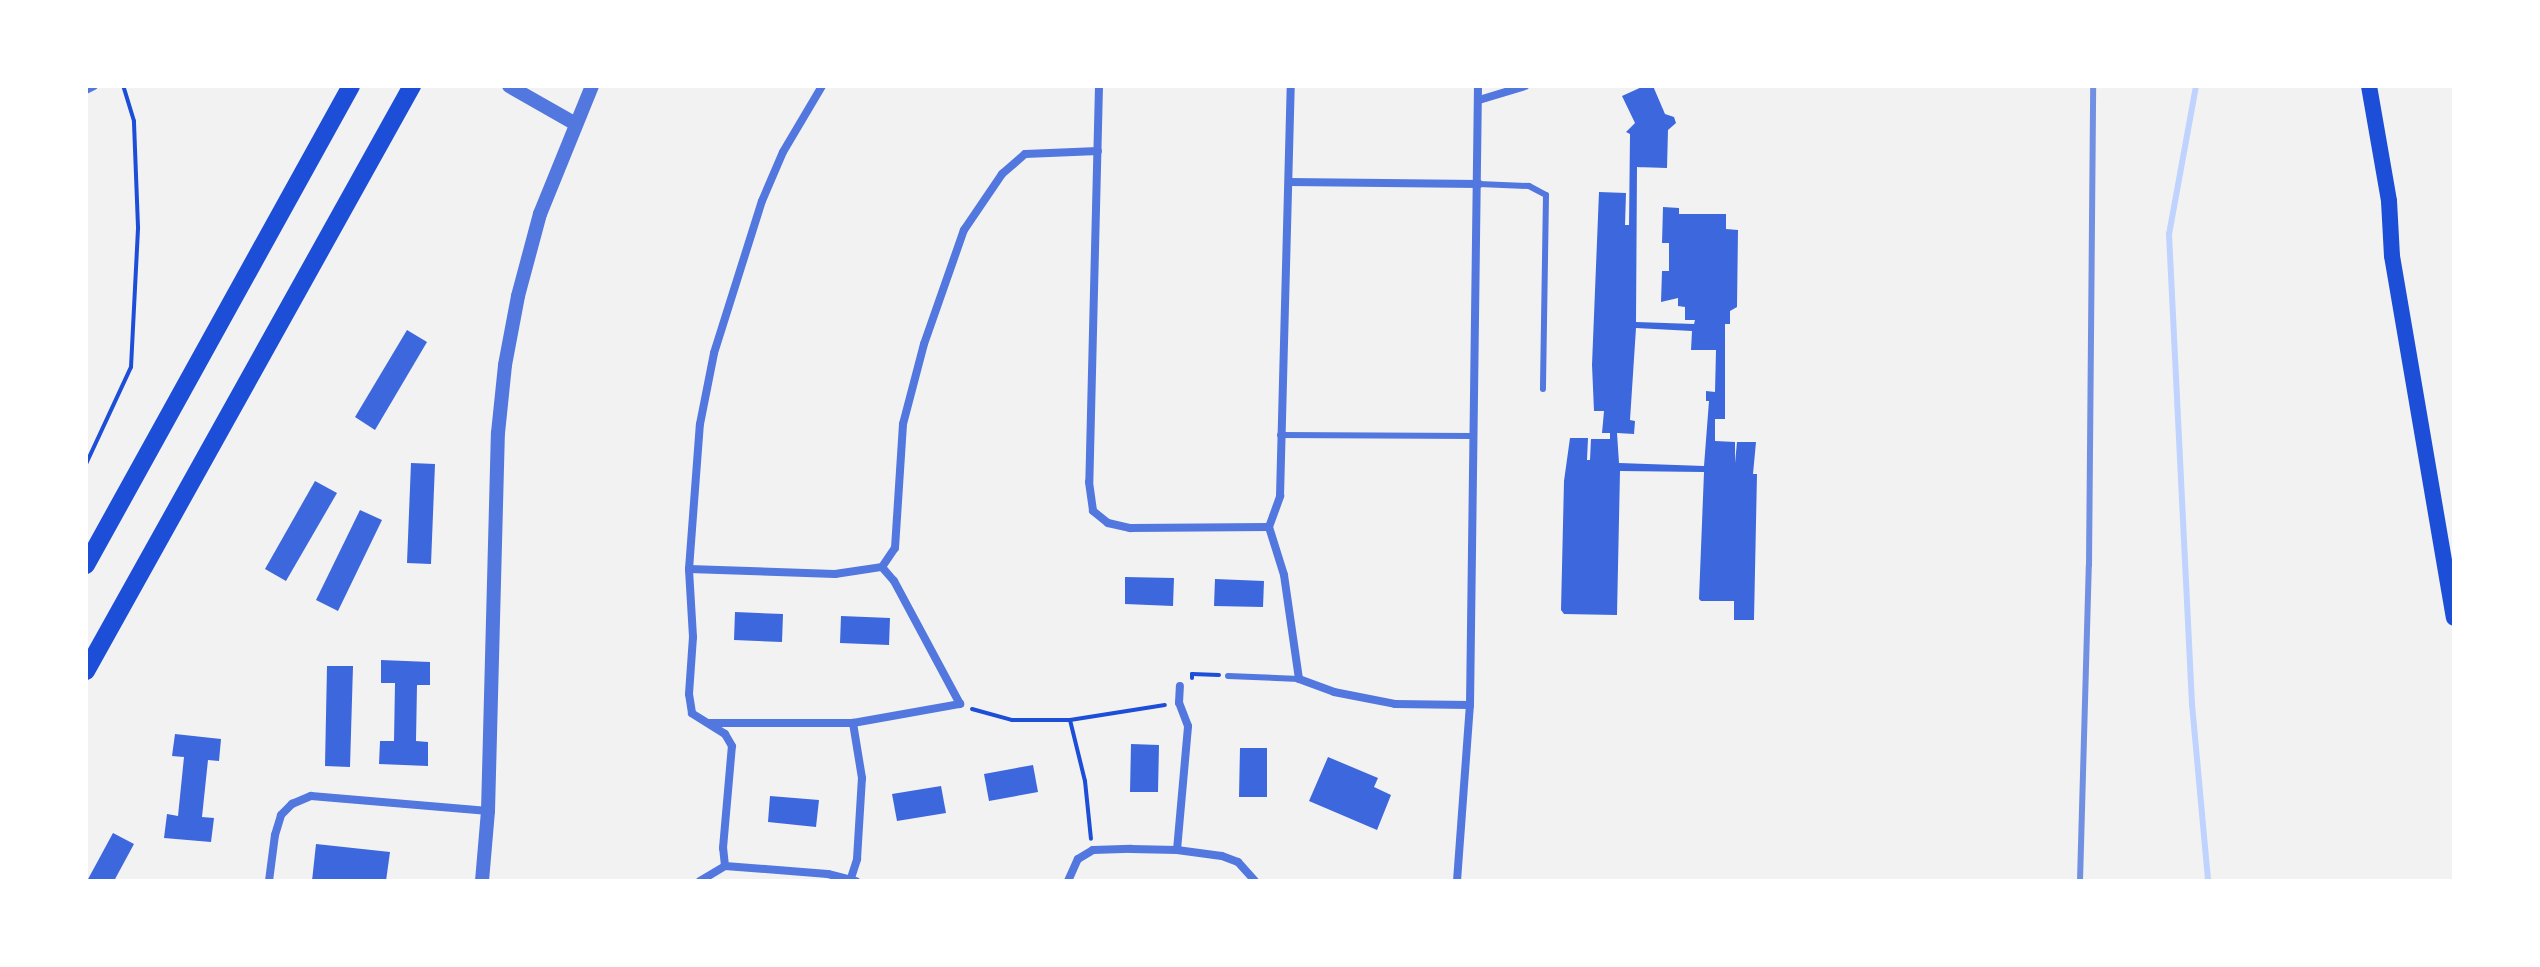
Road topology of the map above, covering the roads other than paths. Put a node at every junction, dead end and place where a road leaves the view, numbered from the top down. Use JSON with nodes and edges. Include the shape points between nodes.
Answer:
{"nodes":[{"id":1,"x":94,"y":86,"type":"edge"},
{"id":2,"x":351,"y":86,"type":"edge"},
{"id":3,"x":412,"y":86,"type":"edge"},
{"id":4,"x":509,"y":86,"type":"edge"},
{"id":5,"x":592,"y":86,"type":"edge"},
{"id":6,"x":822,"y":86,"type":"edge"},
{"id":7,"x":1099,"y":86,"type":"edge"},
{"id":8,"x":1291,"y":86,"type":"edge"},
{"id":9,"x":1478,"y":86,"type":"edge"},
{"id":10,"x":1525,"y":86,"type":"edge"},
{"id":11,"x":2371,"y":89,"type":"edge"},
{"id":12,"x":86,"y":90,"type":"edge"},
{"id":13,"x":1479,"y":100,"type":"junction"},
{"id":14,"x":574,"y":123,"type":"junction"},
{"id":15,"x":1098,"y":151,"type":"junction"},
{"id":16,"x":1289,"y":182,"type":"junction"},
{"id":17,"x":1479,"y":184,"type":"junction"},
{"id":18,"x":1543,"y":389,"type":"dead end"},
{"id":19,"x":1280,"y":435,"type":"junction"},
{"id":20,"x":1473,"y":436,"type":"junction"},
{"id":21,"x":1269,"y":527,"type":"junction"},
{"id":22,"x":86,"y":565,"type":"edge"},
{"id":23,"x":882,"y":567,"type":"junction"},
{"id":24,"x":689,"y":569,"type":"junction"},
{"id":25,"x":2454,"y":618,"type":"edge"},
{"id":26,"x":86,"y":671,"type":"edge"},
{"id":27,"x":1228,"y":676,"type":"road end"},
{"id":28,"x":1299,"y":679,"type":"junction"},
{"id":29,"x":1180,"y":686,"type":"dead end"},
{"id":30,"x":1470,"y":705,"type":"junction"},
{"id":31,"x":710,"y":723,"type":"junction"},
{"id":32,"x":853,"y":723,"type":"junction"},
{"id":33,"x":488,"y":811,"type":"junction"},
{"id":34,"x":1177,"y":850,"type":"junction"},
{"id":35,"x":725,"y":866,"type":"junction"},
{"id":36,"x":854,"y":880,"type":"edge"},
{"id":37,"x":269,"y":881,"type":"edge"},
{"id":38,"x":482,"y":881,"type":"edge"},
{"id":39,"x":700,"y":881,"type":"edge"},
{"id":40,"x":1068,"y":881,"type":"edge"},
{"id":41,"x":1255,"y":881,"type":"edge"},
{"id":42,"x":1457,"y":881,"type":"edge"}],
"edges":[{"from":1,"to":12,"type":"street"},
{"from":2,"to":22,"type":"main road"},
{"from":3,"to":26,"type":"main road"},
{"from":4,"to":14,"type":"street"},
{"from":5,"to":14,"type":"street"},
{"from":6,"to":24,"type":"street","via":[[783,152],[762,201],[714,353],[700,424]]},
{"from":7,"to":15,"type":"street"},
{"from":8,"to":16,"type":"street"},
{"from":9,"to":13,"type":"street"},
{"from":10,"to":13,"type":"street"},
{"from":11,"to":25,"type":"main road","via":[[2392,256]]},
{"from":13,"to":17,"type":"street"},
{"from":14,"to":33,"type":"street","via":[[540,214],[505,365],[498,433]]},
{"from":15,"to":21,"type":"street","via":[[1089,482],[1093,511],[1108,523],[1130,528]]},
{"from":15,"to":23,"type":"street","via":[[1025,154],[1002,174],[964,230],[903,424],[895,548]]},
{"from":16,"to":17,"type":"street"},
{"from":16,"to":19,"type":"street"},
{"from":17,"to":18,"type":"lane","via":[[1529,186],[1546,195]]},
{"from":17,"to":20,"type":"street"},
{"from":19,"to":20,"type":"lane"},
{"from":19,"to":21,"type":"street","via":[[1280,496]]},
{"from":20,"to":30,"type":"street"},
{"from":21,"to":28,"type":"street","via":[[1284,575]]},
{"from":23,"to":24,"type":"street","via":[[835,574]]},
{"from":23,"to":32,"type":"street","via":[[960,704]]},
{"from":24,"to":31,"type":"street","via":[[689,694],[692,713]]},
{"from":27,"to":28,"type":"lane"},
{"from":28,"to":30,"type":"street","via":[[1395,704]]},
{"from":29,"to":34,"type":"street","via":[[1179,703],[1188,726]]},
{"from":30,"to":42,"type":"street"},
{"from":31,"to":32,"type":"street"},
{"from":31,"to":35,"type":"street","via":[[732,746]]},
{"from":32,"to":36,"type":"street","via":[[862,778]]},
{"from":33,"to":37,"type":"street","via":[[311,796],[281,815]]},
{"from":33,"to":38,"type":"street"},
{"from":34,"to":40,"type":"street","via":[[1093,850],[1078,859]]},
{"from":34,"to":41,"type":"street","via":[[1238,862]]},
{"from":35,"to":36,"type":"street"},
{"from":35,"to":39,"type":"street"}]}
